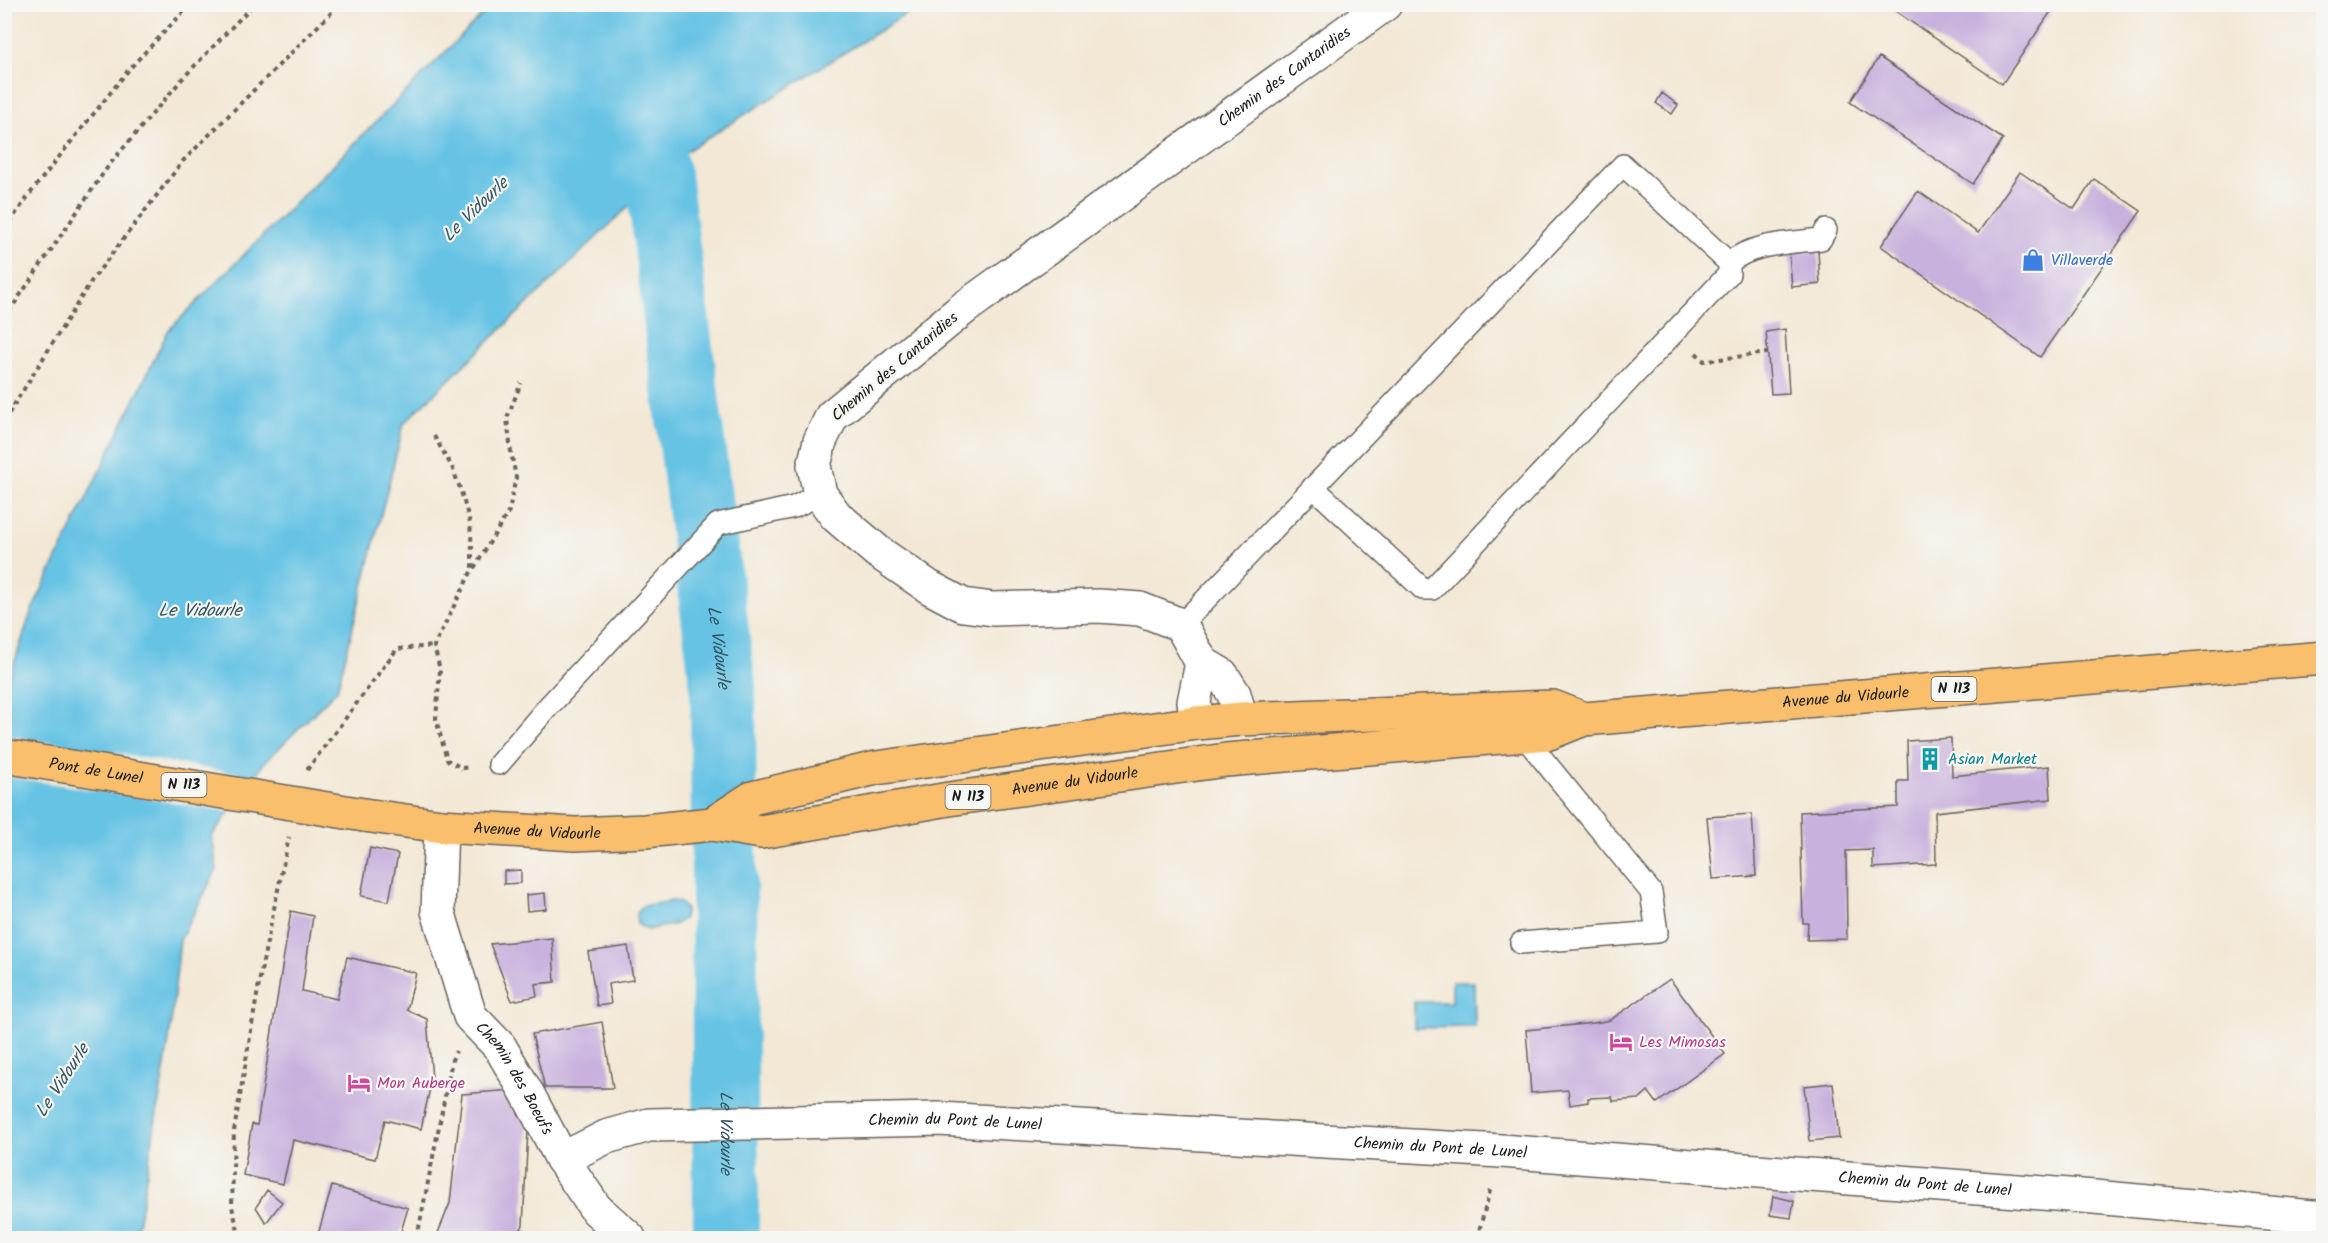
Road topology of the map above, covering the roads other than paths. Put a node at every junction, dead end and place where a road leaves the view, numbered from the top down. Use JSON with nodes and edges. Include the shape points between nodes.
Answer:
{"nodes":[{"id":1,"x":1385,"y":4,"type":"edge"},
{"id":2,"x":1827,"y":230,"type":"dead end"},
{"id":3,"x":1729,"y":263,"type":"junction"},
{"id":4,"x":1313,"y":487,"type":"junction"},
{"id":5,"x":820,"y":494,"type":"junction"},
{"id":6,"x":1181,"y":625,"type":"junction"},
{"id":7,"x":2324,"y":658,"type":"edge"},
{"id":8,"x":1202,"y":663,"type":"junction"},
{"id":9,"x":1241,"y":719,"type":"junction"},
{"id":10,"x":1584,"y":719,"type":"junction"},
{"id":11,"x":1197,"y":723,"type":"junction"},
{"id":12,"x":1523,"y":735,"type":"junction"},
{"id":13,"x":4,"y":756,"type":"edge"},
{"id":14,"x":1226,"y":760,"type":"junction"},
{"id":15,"x":499,"y":764,"type":"road end"},
{"id":16,"x":364,"y":814,"type":"joint"},
{"id":17,"x":711,"y":824,"type":"junction"},
{"id":18,"x":441,"y":826,"type":"junction"},
{"id":19,"x":1521,"y":943,"type":"dead end"},
{"id":20,"x":562,"y":1159,"type":"junction"},
{"id":21,"x":2324,"y":1218,"type":"edge"},
{"id":22,"x":629,"y":1239,"type":"edge"}],
"edges":[{"from":1,"to":5,"type":"street","name":"Chemin des Cantaridies","via":[[964,308],[832,416],[814,466]]},
{"from":2,"to":3,"type":"lane","via":[[1821,239],[1750,252]]},
{"from":3,"to":4,"type":"lane","via":[[1623,165]]},
{"from":3,"to":4,"type":"lane","via":[[1729,274],[1432,589],[1423,589]]},
{"from":4,"to":6,"type":"lane"},
{"from":5,"to":6,"type":"street","name":"Chemin des Cantaridies","via":[[836,516],[878,552],[963,605],[993,609],[1140,609]]},
{"from":5,"to":15,"type":"lane","via":[[794,507],[718,524]]},
{"from":6,"to":8,"type":"street"},
{"from":7,"to":10,"type":"main road","name":"Avenue du Vidourle","number":"N 113"},
{"from":8,"to":9,"type":"street","via":[[1222,675],[1234,694]]},
{"from":8,"to":11,"type":"street","via":[[1194,702]]},
{"from":9,"to":10,"type":"main road","name":"Avenue du Vidourle","number":"N 113","via":[[1553,707]]},
{"from":9,"to":11,"type":"main road","name":"Avenue du Vidourle","number":"N 113"},
{"from":9,"to":14,"type":"main road"},
{"from":10,"to":12,"type":"main road","name":"Avenue du Vidourle","number":"N 113","via":[[1550,734]]},
{"from":11,"to":14,"type":"main road"},
{"from":11,"to":17,"type":"main road","name":"Avenue du Vidourle","number":"N 113","via":[[876,768],[752,798]]},
{"from":12,"to":14,"type":"main road","name":"Avenue du Vidourle","number":"N 113"},
{"from":12,"to":19,"type":"lane","via":[[1651,892],[1657,933]]},
{"from":13,"to":16,"type":"main road","name":"Pont de Lunel","number":"N 113","bridge":true},
{"from":14,"to":17,"type":"main road","name":"Avenue du Vidourle","number":"N 113","via":[[950,799],[761,832]]},
{"from":16,"to":18,"type":"main road","name":"Avenue du Vidourle","number":"N 113"},
{"from":17,"to":18,"type":"main road","name":"Avenue du Vidourle","number":"N 113","via":[[574,834]]},
{"from":18,"to":20,"type":"street","name":"Chemin des Boeufs","via":[[438,911],[470,1016],[500,1047]]},
{"from":20,"to":21,"type":"street","name":"Chemin du Pont de Lunel","via":[[606,1137],[649,1125],[939,1119],[1501,1151]]},
{"from":20,"to":22,"type":"street","name":"Chemin des Boeufs","via":[[596,1209]]}]}
